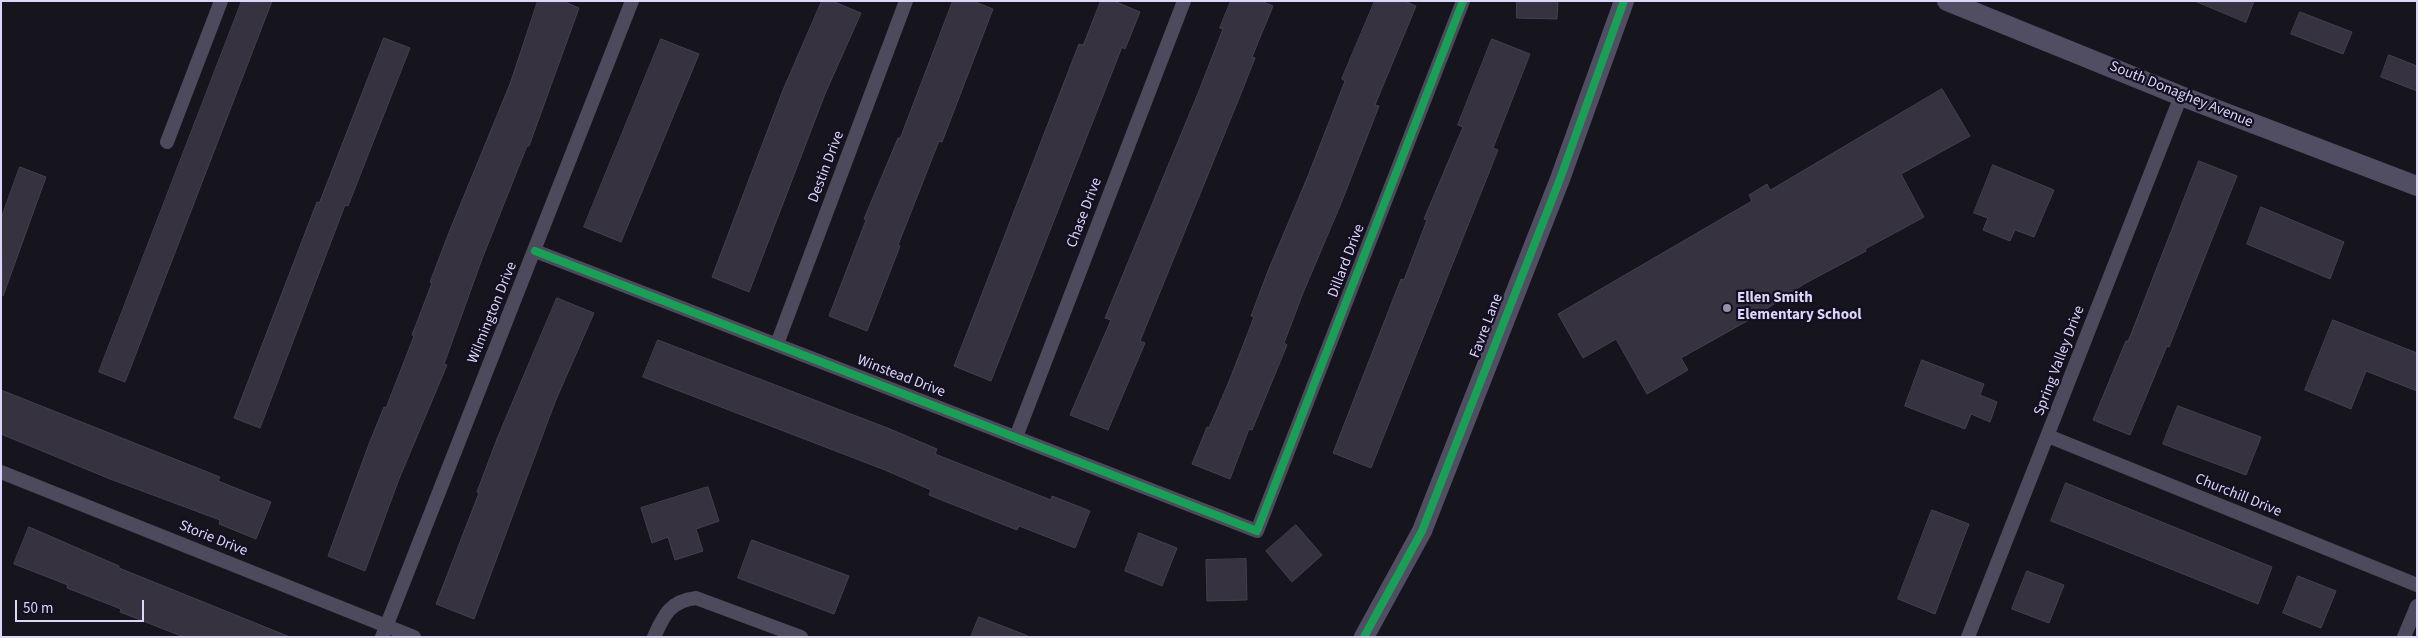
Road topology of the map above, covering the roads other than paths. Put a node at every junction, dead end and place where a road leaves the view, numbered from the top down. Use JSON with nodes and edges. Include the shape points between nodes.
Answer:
{"nodes":[{"id":1,"x":220,"y":1,"type":"edge"},
{"id":2,"x":632,"y":1,"type":"edge"},
{"id":3,"x":906,"y":1,"type":"edge"},
{"id":4,"x":1184,"y":1,"type":"edge"},
{"id":5,"x":1463,"y":1,"type":"edge"},
{"id":6,"x":1947,"y":1,"type":"edge"},
{"id":7,"x":1624,"y":7,"type":"edge"},
{"id":8,"x":2181,"y":96,"type":"junction"},
{"id":9,"x":167,"y":142,"type":"dead end"},
{"id":10,"x":2417,"y":186,"type":"edge"},
{"id":11,"x":535,"y":251,"type":"junction"},
{"id":12,"x":777,"y":344,"type":"junction"},
{"id":13,"x":2048,"y":436,"type":"junction"},
{"id":14,"x":1016,"y":437,"type":"junction"},
{"id":15,"x":1,"y":472,"type":"edge"},
{"id":16,"x":1257,"y":531,"type":"joint"},
{"id":17,"x":2417,"y":585,"type":"edge"},
{"id":18,"x":2417,"y":606,"type":"edge"},
{"id":19,"x":384,"y":631,"type":"edge"},
{"id":20,"x":414,"y":637,"type":"edge"},
{"id":21,"x":654,"y":637,"type":"edge"},
{"id":22,"x":801,"y":637,"type":"edge"},
{"id":23,"x":1364,"y":637,"type":"edge"},
{"id":24,"x":1968,"y":637,"type":"edge"},
{"id":25,"x":2404,"y":637,"type":"edge"}],
"edges":[{"from":1,"to":9,"type":"street"},
{"from":2,"to":11,"type":"street","name":"Wilmington Drive"},
{"from":3,"to":12,"type":"street","name":"Destin Drive"},
{"from":4,"to":14,"type":"street","name":"Chase Drive"},
{"from":5,"to":16,"type":"street","name":"Dillard Drive"},
{"from":6,"to":8,"type":"street","name":"South Donaghey Avenue"},
{"from":7,"to":23,"type":"street","name":"Favre Lane","via":[[1422,531]]},
{"from":8,"to":10,"type":"street","name":"South Donaghey Avenue"},
{"from":8,"to":13,"type":"street","name":"Spring Valley Drive"},
{"from":11,"to":12,"type":"street","name":"Winstead Drive"},
{"from":11,"to":19,"type":"street","name":"Wilmington Drive"},
{"from":12,"to":14,"type":"street","name":"Winstead Drive"},
{"from":13,"to":17,"type":"street","name":"Churchill Drive"},
{"from":13,"to":24,"type":"street","name":"Spring Valley Drive"},
{"from":14,"to":16,"type":"street","name":"Winstead Drive"},
{"from":15,"to":19,"type":"street","name":"Storie Drive"},
{"from":18,"to":25,"type":"street"},
{"from":19,"to":20,"type":"street","name":"Storie Drive"},
{"from":21,"to":22,"type":"street","via":[[666,611],[684,600],[696,598]]}]}
